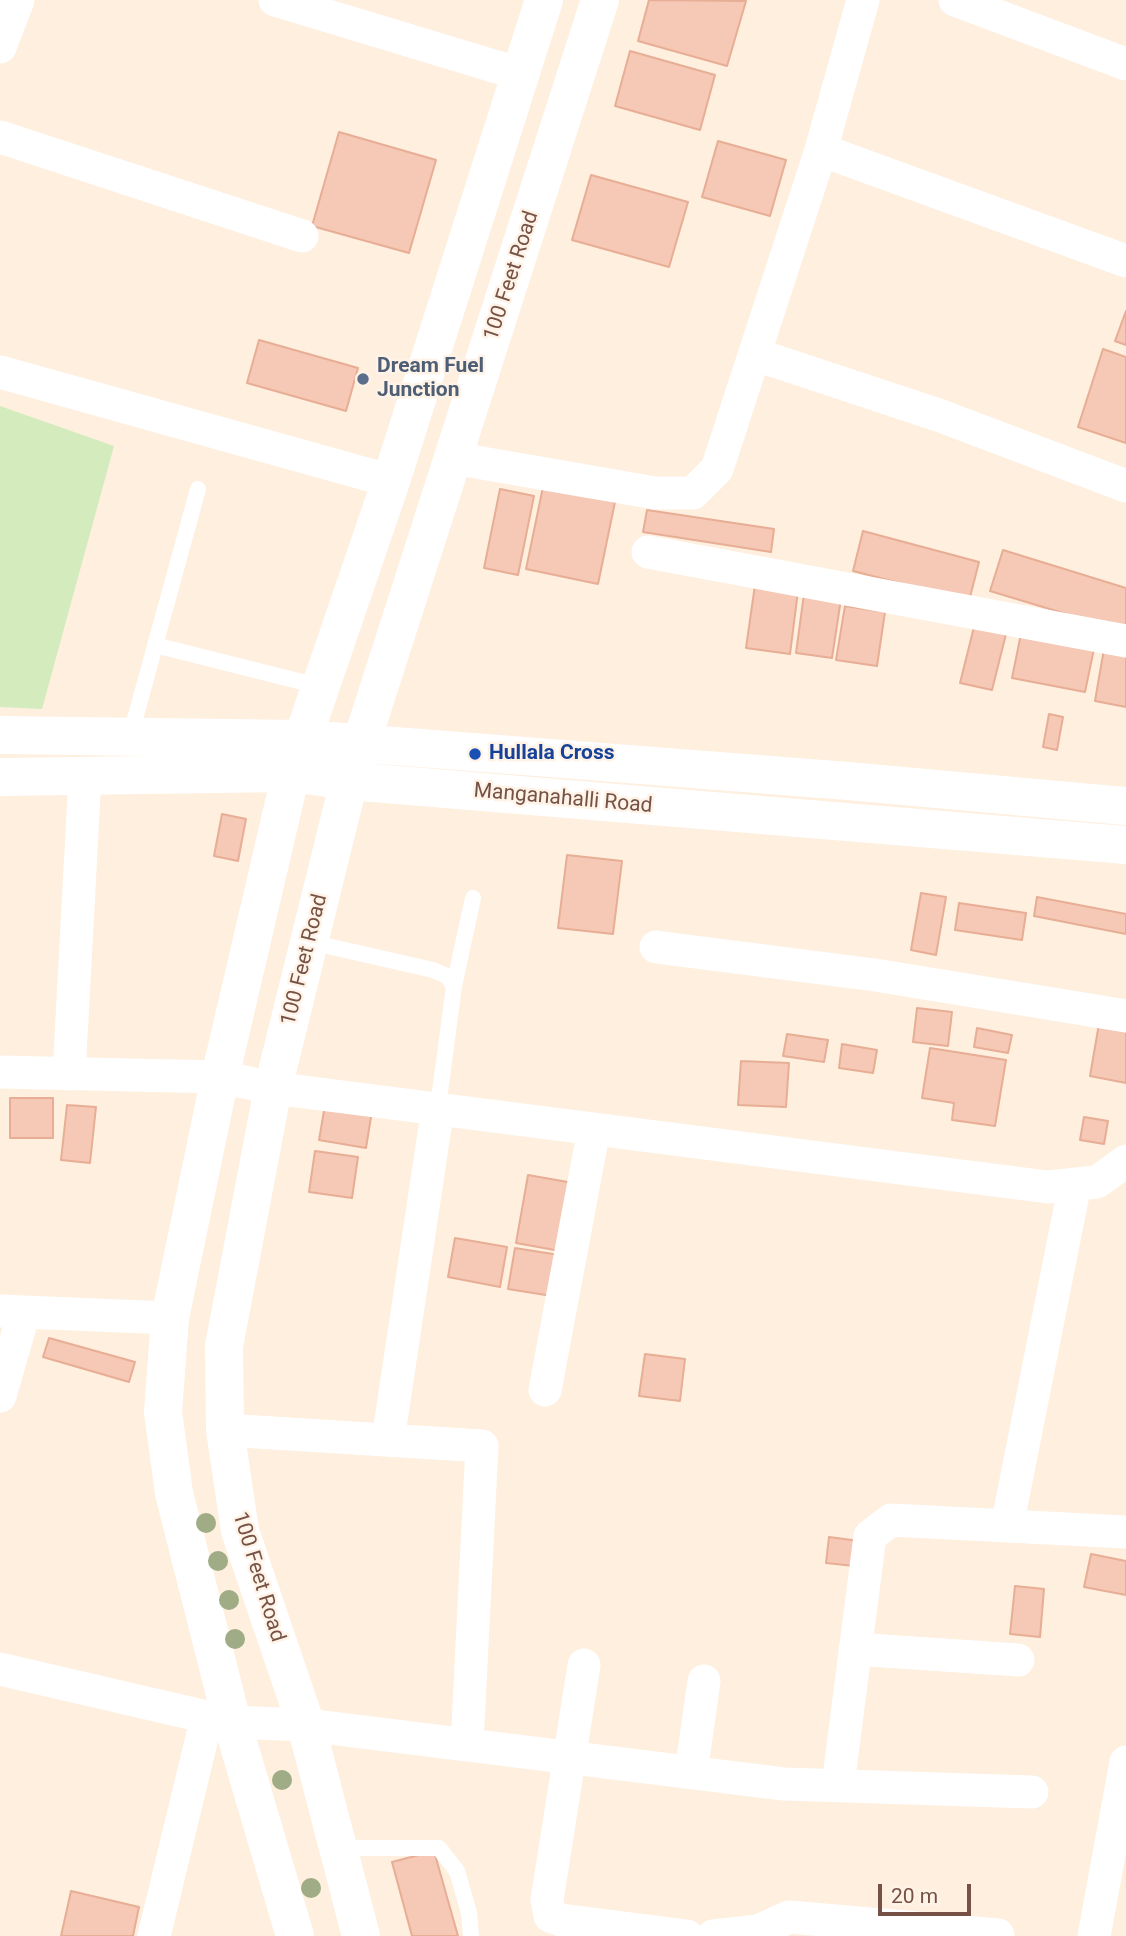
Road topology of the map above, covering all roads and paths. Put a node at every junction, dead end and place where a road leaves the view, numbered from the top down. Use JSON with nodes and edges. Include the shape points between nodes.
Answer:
{"nodes":[{"id":1,"x":18,"y":0,"type":"edge"},
{"id":2,"x":544,"y":0,"type":"edge"},
{"id":3,"x":600,"y":0,"type":"edge"},
{"id":4,"x":863,"y":0,"type":"edge"},
{"id":5,"x":955,"y":0,"type":"edge"},
{"id":6,"x":295,"y":3,"type":"edge"},
{"id":7,"x":0,"y":47,"type":"edge"},
{"id":8,"x":1126,"y":64,"type":"edge"},
{"id":9,"x":520,"y":74,"type":"junction"},
{"id":10,"x":0,"y":137,"type":"edge"},
{"id":11,"x":821,"y":150,"type":"junction"},
{"id":12,"x":302,"y":236,"type":"dead end"},
{"id":13,"x":1126,"y":261,"type":"edge"},
{"id":14,"x":757,"y":355,"type":"junction"},
{"id":15,"x":0,"y":372,"type":"edge"},
{"id":16,"x":453,"y":458,"type":"junction"},
{"id":17,"x":391,"y":481,"type":"junction"},
{"id":18,"x":1126,"y":486,"type":"edge"},
{"id":19,"x":198,"y":489,"type":"dead end"},
{"id":20,"x":648,"y":552,"type":"dead end"},
{"id":21,"x":1126,"y":641,"type":"edge"},
{"id":22,"x":155,"y":645,"type":"junction"},
{"id":23,"x":322,"y":687,"type":"junction"},
{"id":24,"x":0,"y":735,"type":"edge"},
{"id":25,"x":130,"y":737,"type":"junction"},
{"id":26,"x":360,"y":744,"type":"junction"},
{"id":27,"x":297,"y":756,"type":"junction"},
{"id":28,"x":0,"y":777,"type":"edge"},
{"id":29,"x":85,"y":777,"type":"junction"},
{"id":30,"x":349,"y":781,"type":"junction"},
{"id":31,"x":1126,"y":806,"type":"edge"},
{"id":32,"x":1126,"y":845,"type":"edge"},
{"id":33,"x":473,"y":898,"type":"dead end"},
{"id":34,"x":310,"y":942,"type":"junction"},
{"id":35,"x":656,"y":947,"type":"dead end"},
{"id":36,"x":454,"y":986,"type":"junction"},
{"id":37,"x":1126,"y":1016,"type":"edge"},
{"id":38,"x":0,"y":1072,"type":"edge"},
{"id":39,"x":69,"y":1074,"type":"junction"},
{"id":40,"x":220,"y":1077,"type":"junction"},
{"id":41,"x":273,"y":1088,"type":"junction"},
{"id":42,"x":438,"y":1107,"type":"junction"},
{"id":43,"x":594,"y":1129,"type":"junction"},
{"id":44,"x":1126,"y":1161,"type":"edge"},
{"id":45,"x":1075,"y":1184,"type":"junction"},
{"id":46,"x":12,"y":1312,"type":"edge"},
{"id":47,"x":170,"y":1318,"type":"junction"},
{"id":48,"x":545,"y":1390,"type":"dead end"},
{"id":49,"x":0,"y":1396,"type":"edge"},
{"id":50,"x":225,"y":1430,"type":"junction"},
{"id":51,"x":388,"y":1440,"type":"junction"},
{"id":52,"x":1007,"y":1526,"type":"junction"},
{"id":53,"x":1126,"y":1532,"type":"edge"},
{"id":54,"x":855,"y":1649,"type":"junction"},
{"id":55,"x":1018,"y":1660,"type":"dead end"},
{"id":56,"x":584,"y":1665,"type":"dead end"},
{"id":57,"x":0,"y":1669,"type":"edge"},
{"id":58,"x":705,"y":1681,"type":"dead end"},
{"id":59,"x":219,"y":1719,"type":"junction"},
{"id":60,"x":306,"y":1725,"type":"junction"},
{"id":61,"x":467,"y":1745,"type":"junction"},
{"id":62,"x":569,"y":1759,"type":"junction"},
{"id":63,"x":1126,"y":1762,"type":"edge"},
{"id":64,"x":691,"y":1773,"type":"junction"},
{"id":65,"x":838,"y":1785,"type":"junction"},
{"id":66,"x":1032,"y":1792,"type":"dead end"},
{"id":67,"x":336,"y":1848,"type":"junction"},
{"id":68,"x":998,"y":1935,"type":"edge"},
{"id":69,"x":154,"y":1936,"type":"edge"},
{"id":70,"x":295,"y":1936,"type":"edge"},
{"id":71,"x":361,"y":1936,"type":"edge"},
{"id":72,"x":471,"y":1936,"type":"edge"},
{"id":73,"x":687,"y":1936,"type":"edge"},
{"id":74,"x":713,"y":1936,"type":"edge"},
{"id":75,"x":1094,"y":1936,"type":"edge"}],
"edges":[{"from":1,"to":7,"type":"street"},
{"from":2,"to":9,"type":"main road"},
{"from":3,"to":16,"type":"main road","name":"100 Feet Road"},
{"from":4,"to":11,"type":"street"},
{"from":5,"to":8,"type":"street"},
{"from":6,"to":9,"type":"street"},
{"from":9,"to":17,"type":"main road"},
{"from":10,"to":12,"type":"street"},
{"from":11,"to":13,"type":"street"},
{"from":11,"to":14,"type":"street"},
{"from":14,"to":16,"type":"street","via":[[717,470],[692,493],[655,493]]},
{"from":14,"to":18,"type":"street","via":[[942,416]]},
{"from":15,"to":17,"type":"street"},
{"from":16,"to":26,"type":"main road","name":"100 Feet Road"},
{"from":17,"to":23,"type":"main road"},
{"from":19,"to":22,"type":"lane"},
{"from":20,"to":21,"type":"street"},
{"from":22,"to":23,"type":"lane"},
{"from":22,"to":25,"type":"lane"},
{"from":23,"to":27,"type":"main road"},
{"from":24,"to":25,"type":"main road","name":"Manganahalli Road"},
{"from":25,"to":27,"type":"main road","name":"Manganahalli Road"},
{"from":26,"to":27,"type":"main road","name":"Manganahalli Road"},
{"from":26,"to":30,"type":"main road","name":"100 Feet Road"},
{"from":26,"to":31,"type":"main road","name":"Manganahalli Road"},
{"from":27,"to":29,"type":"main road","name":"Manganahalli Road"},
{"from":27,"to":30,"type":"main road","name":"Manganahalli Road"},
{"from":27,"to":40,"type":"main road"},
{"from":28,"to":29,"type":"main road","name":"Manganahalli Road"},
{"from":29,"to":39,"type":"street"},
{"from":30,"to":32,"type":"main road","name":"Manganahalli Road"},
{"from":30,"to":34,"type":"main road","name":"100 Feet Road"},
{"from":33,"to":36,"type":"lane"},
{"from":34,"to":36,"type":"lane","via":[[433,970],[447,976]]},
{"from":34,"to":41,"type":"main road","name":"100 Feet Road"},
{"from":35,"to":37,"type":"street","via":[[875,975]]},
{"from":36,"to":42,"type":"lane"},
{"from":38,"to":39,"type":"street"},
{"from":39,"to":40,"type":"street"},
{"from":40,"to":41,"type":"street"},
{"from":40,"to":47,"type":"main road"},
{"from":41,"to":42,"type":"street"},
{"from":41,"to":50,"type":"main road","name":"100 Feet Road","via":[[224,1346]]},
{"from":42,"to":43,"type":"street"},
{"from":42,"to":51,"type":"street"},
{"from":43,"to":45,"type":"street","via":[[1048,1187]]},
{"from":43,"to":48,"type":"street"},
{"from":44,"to":45,"type":"street","via":[[1097,1182]]},
{"from":45,"to":52,"type":"street"},
{"from":46,"to":47,"type":"street"},
{"from":46,"to":49,"type":"street"},
{"from":47,"to":59,"type":"main road","via":[[163,1412],[174,1493]]},
{"from":50,"to":51,"type":"street"},
{"from":50,"to":60,"type":"main road","name":"100 Feet Road","via":[[240,1531]]},
{"from":51,"to":61,"type":"street","via":[[482,1446]]},
{"from":52,"to":53,"type":"street"},
{"from":52,"to":54,"type":"street","via":[[891,1520],[870,1536]]},
{"from":54,"to":55,"type":"street"},
{"from":54,"to":65,"type":"street"},
{"from":56,"to":62,"type":"street"},
{"from":57,"to":59,"type":"street"},
{"from":58,"to":64,"type":"street"},
{"from":59,"to":60,"type":"street"},
{"from":59,"to":69,"type":"street"},
{"from":59,"to":70,"type":"main road"},
{"from":60,"to":61,"type":"street"},
{"from":60,"to":67,"type":"main road","name":"100 Feet Road"},
{"from":61,"to":62,"type":"street"},
{"from":62,"to":64,"type":"street"},
{"from":62,"to":73,"type":"street","via":[[547,1900],[550,1916]]},
{"from":63,"to":75,"type":"street"},
{"from":64,"to":65,"type":"street"},
{"from":65,"to":66,"type":"street"},
{"from":67,"to":71,"type":"main road","name":"100 Feet Road"},
{"from":67,"to":72,"type":"lane","via":[[439,1848],[457,1871]]},
{"from":68,"to":74,"type":"street","via":[[789,1917],[758,1931]]}]}
